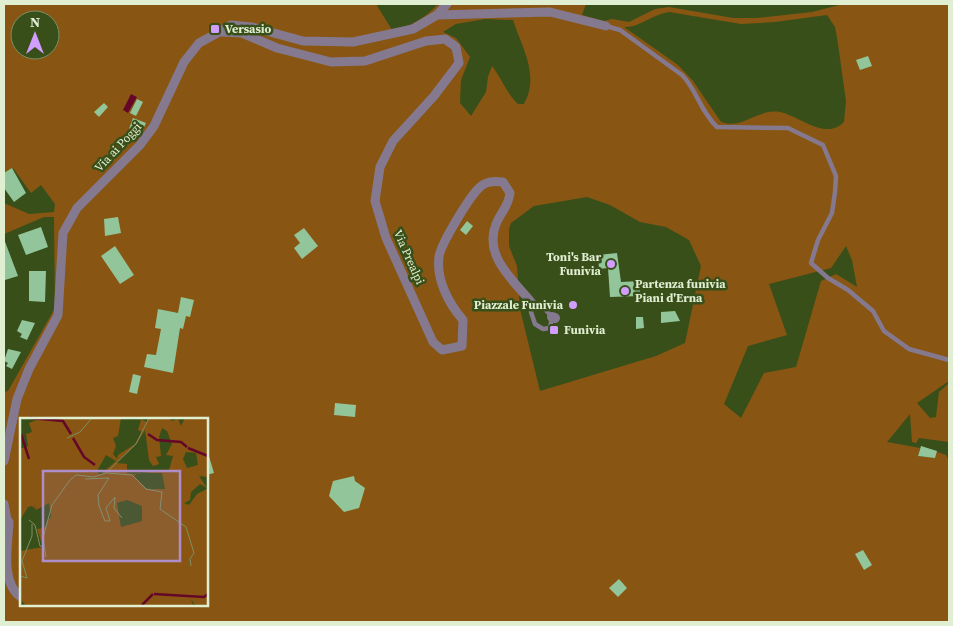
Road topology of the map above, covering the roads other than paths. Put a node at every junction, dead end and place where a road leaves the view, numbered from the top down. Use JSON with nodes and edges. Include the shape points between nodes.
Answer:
{"nodes":[{"id":1,"x":446,"y":4,"type":"edge"},
{"id":2,"x":437,"y":15,"type":"junction"},
{"id":3,"x":606,"y":26,"type":"joint"},
{"id":4,"x":221,"y":32,"type":"junction"},
{"id":5,"x":532,"y":303,"type":"joint"},
{"id":6,"x":544,"y":308,"type":"dead end"},
{"id":7,"x":949,"y":360,"type":"edge"},
{"id":8,"x":4,"y":461,"type":"edge"},
{"id":9,"x":4,"y":504,"type":"edge"},
{"id":10,"x":5,"y":522,"type":"edge"},
{"id":11,"x":20,"y":596,"type":"edge"}],
"edges":[{"from":1,"to":2,"type":"street","name":"Via ai Poggi"},
{"from":2,"to":3,"type":"street","via":[[550,12]]},
{"from":2,"to":4,"type":"street","name":"Via ai Poggi","via":[[413,28],[353,42],[303,41],[252,27],[231,25]]},
{"from":3,"to":7,"type":"lane","via":[[620,30],[682,75],[708,119],[717,126],[788,128],[823,145],[836,176],[835,192],[832,213],[811,263],[873,311],[884,331],[909,349]]},
{"from":4,"to":5,"type":"street","name":"Via Prealpi","via":[[242,33],[277,48],[331,62],[365,61],[426,40],[445,39],[456,47],[459,63],[393,141],[380,168],[376,202],[386,238],[433,342],[442,350],[462,346],[463,320],[450,305],[440,275],[439,256],[444,242],[478,189],[490,181],[503,182],[510,193],[508,206],[496,223],[494,254]]},
{"from":4,"to":8,"type":"street","name":"Via ai Poggi","via":[[199,43],[184,62],[154,126],[140,146],[70,218],[63,233],[58,315],[17,399]]},
{"from":5,"to":6,"type":"lane","via":[[535,324],[543,329],[550,328],[554,318]]},
{"from":9,"to":10,"type":"street"},
{"from":10,"to":11,"type":"street","via":[[9,522],[6,545],[8,578],[13,592]]}]}
